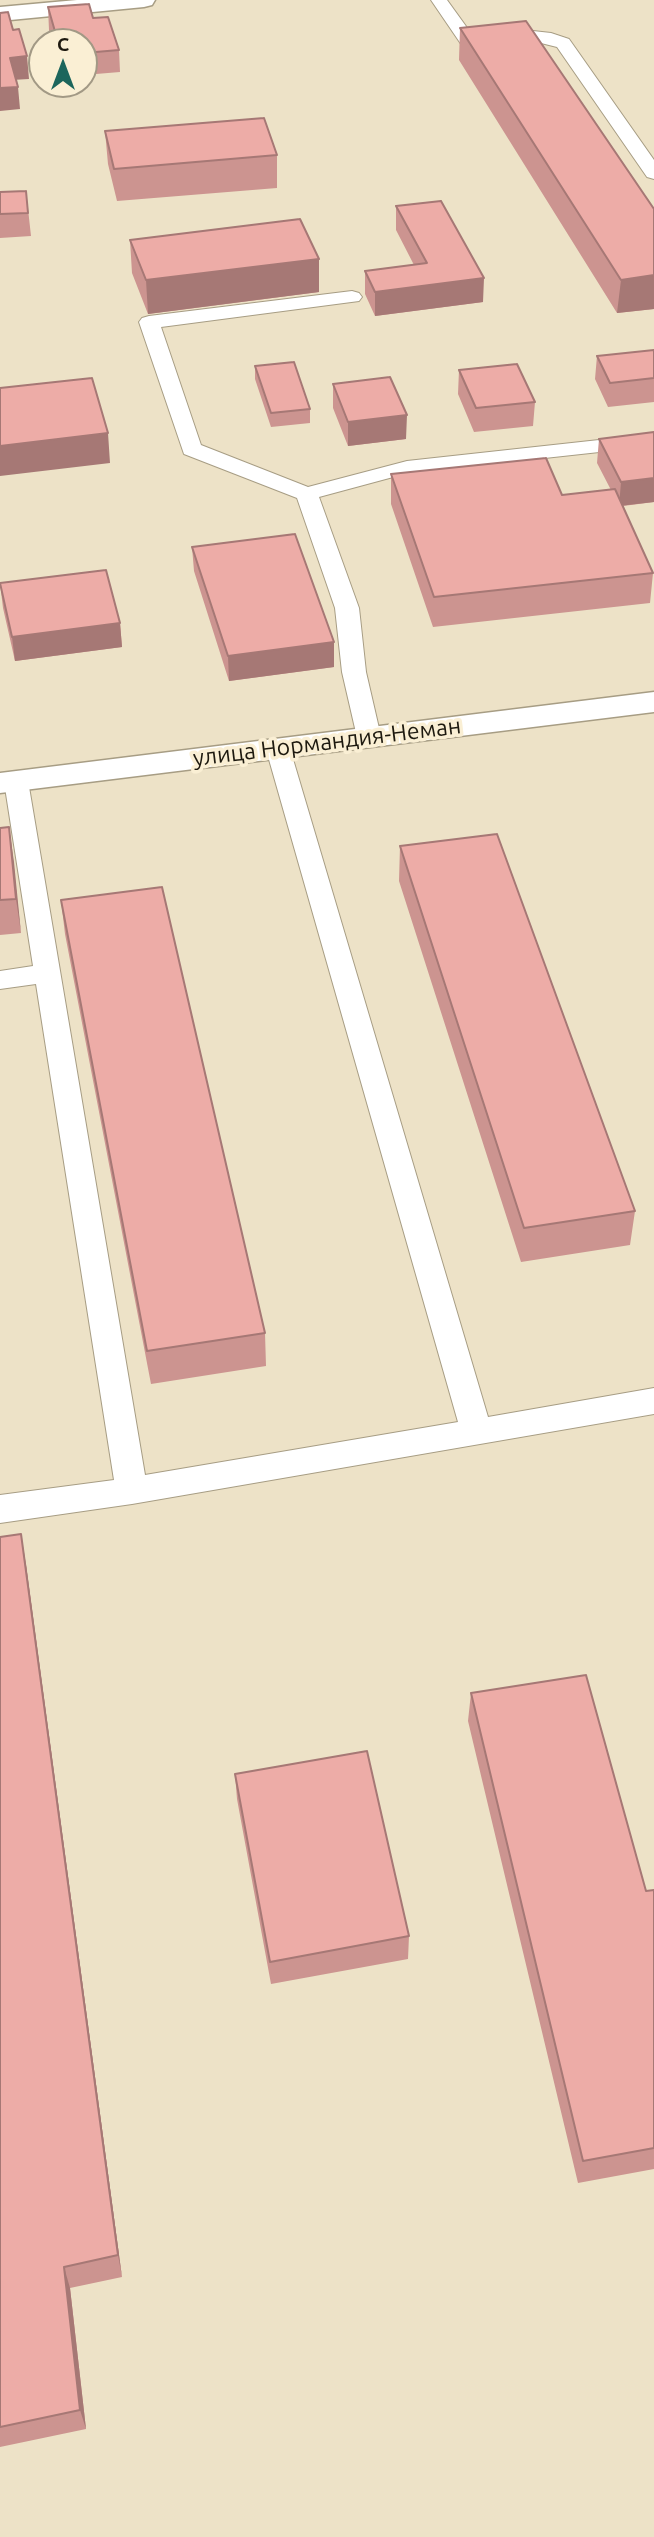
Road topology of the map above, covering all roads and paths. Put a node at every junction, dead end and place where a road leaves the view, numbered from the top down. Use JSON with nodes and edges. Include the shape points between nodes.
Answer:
{"nodes":[{"id":1,"x":145,"y":0,"type":"edge"},
{"id":2,"x":439,"y":0,"type":"edge"},
{"id":3,"x":0,"y":14,"type":"edge"},
{"id":4,"x":654,"y":173,"type":"edge"},
{"id":5,"x":352,"y":297,"type":"dead end"},
{"id":6,"x":654,"y":440,"type":"edge"},
{"id":7,"x":307,"y":494,"type":"junction"},
{"id":8,"x":654,"y":702,"type":"edge"},
{"id":9,"x":369,"y":737,"type":"junction"},
{"id":10,"x":278,"y":749,"type":"junction"},
{"id":11,"x":8,"y":782,"type":"edge"},
{"id":12,"x":48,"y":973,"type":"junction"},
{"id":13,"x":0,"y":980,"type":"edge"},
{"id":14,"x":654,"y":1401,"type":"edge"},
{"id":15,"x":476,"y":1430,"type":"junction"},
{"id":16,"x":132,"y":1491,"type":"junction"},
{"id":17,"x":0,"y":1509,"type":"edge"}],
"edges":[{"from":1,"to":3,"type":"street"},
{"from":2,"to":4,"type":"lane","via":[[467,40],[533,36],[563,43]]},
{"from":5,"to":7,"type":"lane","via":[[149,322],[192,449]]},
{"from":6,"to":7,"type":"lane","via":[[407,467]]},
{"from":7,"to":9,"type":"lane","via":[[347,608],[354,672]]},
{"from":8,"to":9,"type":"street","name":"улица Нормандия-Неман"},
{"from":9,"to":10,"type":"street","name":"улица Нормандия-Неман"},
{"from":10,"to":11,"type":"street","name":"улица Нормандия-Неман"},
{"from":10,"to":15,"type":"lane"},
{"from":11,"to":12,"type":"lane"},
{"from":12,"to":13,"type":"lane"},
{"from":12,"to":16,"type":"lane"},
{"from":14,"to":15,"type":"lane"},
{"from":15,"to":16,"type":"lane"},
{"from":16,"to":17,"type":"lane"}]}
